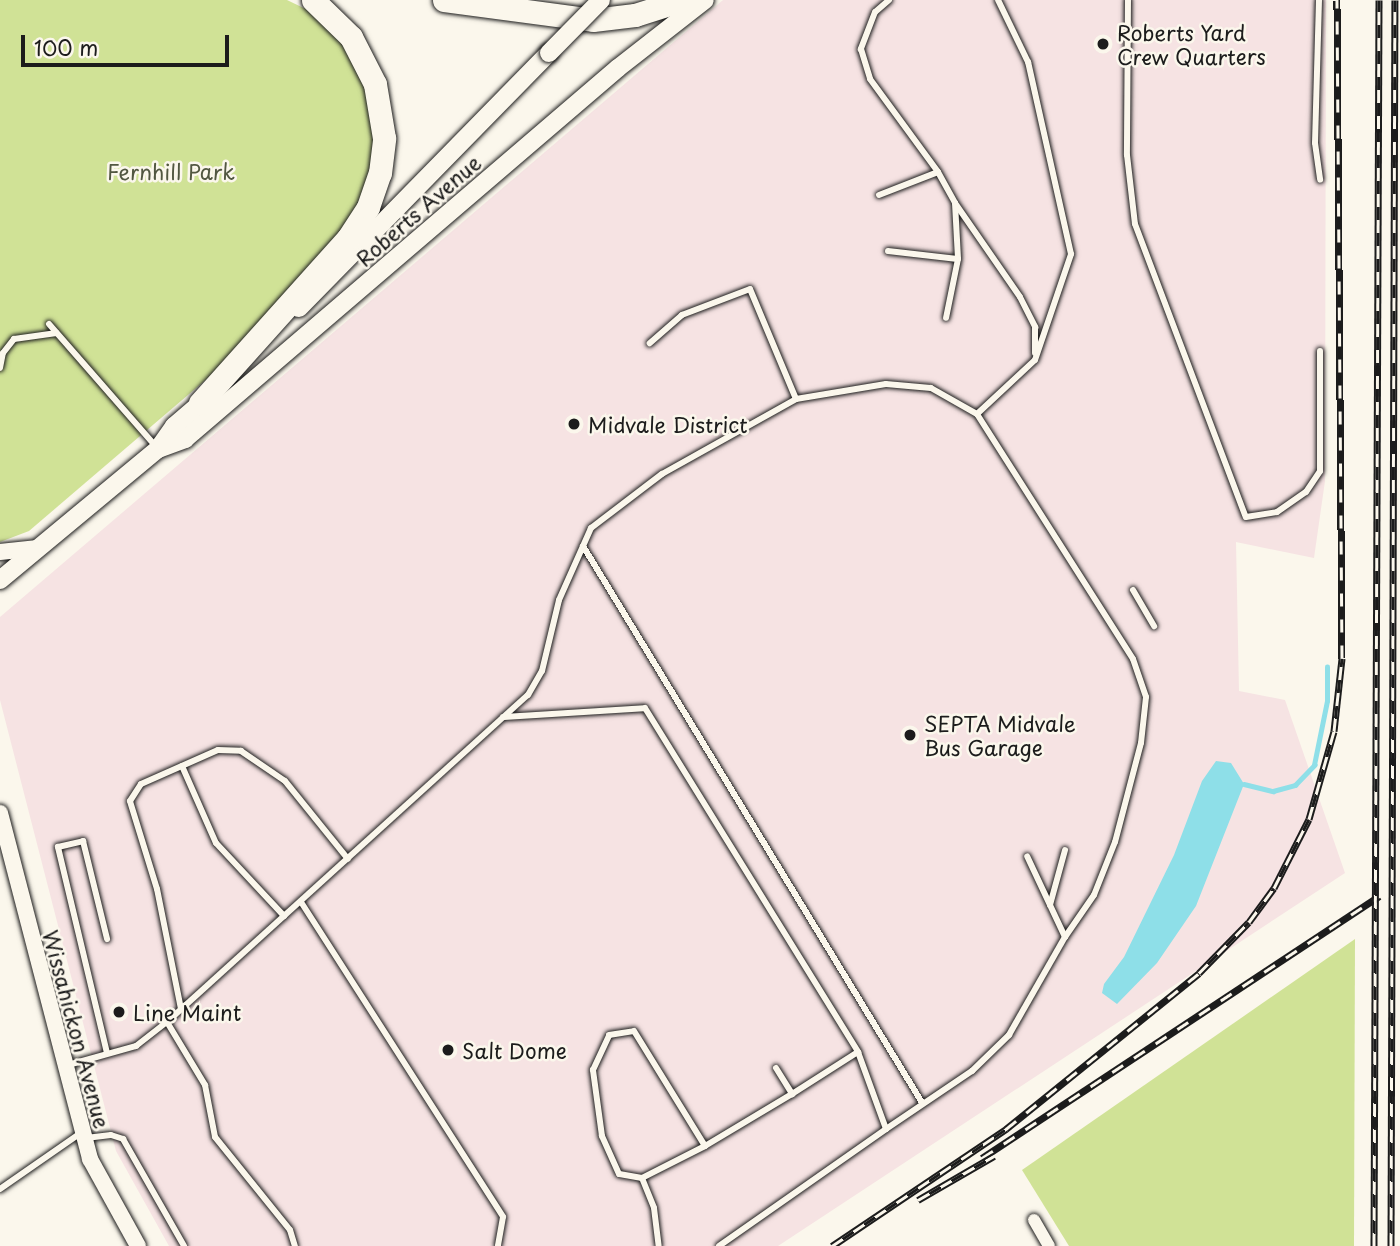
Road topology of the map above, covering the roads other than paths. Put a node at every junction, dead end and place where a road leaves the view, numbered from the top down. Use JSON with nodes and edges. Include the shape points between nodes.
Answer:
{"nodes":[{"id":1,"x":313,"y":0,"type":"edge"},
{"id":2,"x":444,"y":0,"type":"edge"},
{"id":3,"x":601,"y":0,"type":"edge"},
{"id":4,"x":682,"y":0,"type":"edge"},
{"id":5,"x":705,"y":0,"type":"edge"},
{"id":6,"x":889,"y":0,"type":"edge"},
{"id":7,"x":998,"y":0,"type":"edge"},
{"id":8,"x":1128,"y":0,"type":"edge"},
{"id":9,"x":1319,"y":0,"type":"edge"},
{"id":10,"x":938,"y":172,"type":"junction"},
{"id":11,"x":1320,"y":180,"type":"dead end"},
{"id":12,"x":879,"y":195,"type":"dead end"},
{"id":13,"x":955,"y":204,"type":"junction"},
{"id":14,"x":888,"y":251,"type":"dead end"},
{"id":15,"x":958,"y":259,"type":"junction"},
{"id":16,"x":946,"y":318,"type":"dead end"},
{"id":17,"x":49,"y":324,"type":"dead end"},
{"id":18,"x":57,"y":333,"type":"junction"},
{"id":19,"x":650,"y":343,"type":"dead end"},
{"id":20,"x":1320,"y":351,"type":"dead end"},
{"id":21,"x":1035,"y":360,"type":"junction"},
{"id":22,"x":0,"y":368,"type":"edge"},
{"id":23,"x":796,"y":399,"type":"junction"},
{"id":24,"x":200,"y":403,"type":"junction"},
{"id":25,"x":977,"y":414,"type":"junction"},
{"id":26,"x":158,"y":449,"type":"junction"},
{"id":27,"x":583,"y":546,"type":"junction"},
{"id":28,"x":41,"y":548,"type":"junction"},
{"id":29,"x":0,"y":552,"type":"edge"},
{"id":30,"x":0,"y":580,"type":"edge"},
{"id":31,"x":1133,"y":590,"type":"dead end"},
{"id":32,"x":1154,"y":626,"type":"dead end"},
{"id":33,"x":503,"y":717,"type":"junction"},
{"id":34,"x":182,"y":766,"type":"junction"},
{"id":35,"x":0,"y":813,"type":"edge"},
{"id":36,"x":1065,"y":850,"type":"dead end"},
{"id":37,"x":1027,"y":856,"type":"dead end"},
{"id":38,"x":348,"y":859,"type":"junction"},
{"id":39,"x":301,"y":902,"type":"junction"},
{"id":40,"x":1050,"y":905,"type":"junction"},
{"id":41,"x":284,"y":916,"type":"junction"},
{"id":42,"x":1065,"y":937,"type":"junction"},
{"id":43,"x":107,"y":939,"type":"dead end"},
{"id":44,"x":181,"y":1009,"type":"junction"},
{"id":45,"x":167,"y":1022,"type":"junction"},
{"id":46,"x":858,"y":1052,"type":"junction"},
{"id":47,"x":107,"y":1053,"type":"junction"},
{"id":48,"x":65,"y":1067,"type":"junction"},
{"id":49,"x":776,"y":1068,"type":"dead end"},
{"id":50,"x":792,"y":1094,"type":"junction"},
{"id":51,"x":923,"y":1104,"type":"junction"},
{"id":52,"x":886,"y":1129,"type":"junction"},
{"id":53,"x":83,"y":1135,"type":"junction"},
{"id":54,"x":705,"y":1146,"type":"junction"},
{"id":55,"x":642,"y":1178,"type":"junction"},
{"id":56,"x":0,"y":1189,"type":"edge"},
{"id":57,"x":1034,"y":1220,"type":"dead end"},
{"id":58,"x":1043,"y":1244,"type":"edge"},
{"id":59,"x":138,"y":1246,"type":"edge"},
{"id":60,"x":184,"y":1246,"type":"edge"},
{"id":61,"x":295,"y":1246,"type":"edge"},
{"id":62,"x":498,"y":1246,"type":"edge"},
{"id":63,"x":659,"y":1246,"type":"edge"},
{"id":64,"x":719,"y":1246,"type":"edge"}],
"edges":[{"from":1,"to":24,"type":"highway","via":[[351,37],[374,84],[384,138],[378,181],[348,238]]},
{"from":2,"to":4,"type":"highway","via":[[583,20],[635,15]]},
{"from":3,"to":24,"type":"main road","name":"Roberts Avenue","bridge":true,"via":[[251,357]]},
{"from":5,"to":26,"type":"main road","name":"Roberts Avenue","via":[[618,68],[185,439]]},
{"from":6,"to":10,"type":"lane","via":[[875,12],[861,49],[884,101]]},
{"from":7,"to":21,"type":"lane","via":[[1028,62],[1071,254]]},
{"from":8,"to":20,"type":"lane","via":[[1127,155],[1135,224],[1246,517],[1277,512],[1306,492],[1320,471]]},
{"from":9,"to":11,"type":"lane","via":[[1315,143]]},
{"from":10,"to":12,"type":"lane"},
{"from":10,"to":13,"type":"lane"},
{"from":13,"to":15,"type":"lane"},
{"from":13,"to":21,"type":"lane","via":[[1035,327]]},
{"from":14,"to":15,"type":"lane"},
{"from":15,"to":16,"type":"lane"},
{"from":17,"to":18,"type":"lane"},
{"from":18,"to":22,"type":"lane","via":[[13,340]]},
{"from":18,"to":26,"type":"lane"},
{"from":19,"to":23,"type":"lane","via":[[682,314],[750,289]]},
{"from":21,"to":25,"type":"lane"},
{"from":23,"to":25,"type":"lane","via":[[886,384],[931,388]]},
{"from":23,"to":27,"type":"lane","via":[[662,474],[591,528]]},
{"from":24,"to":26,"type":"main road","name":"Roberts Avenue","via":[[174,426]]},
{"from":25,"to":42,"type":"lane","via":[[1133,659],[1146,697],[1141,743],[1115,842],[1094,895]]},
{"from":26,"to":28,"type":"main road","name":"Roberts Avenue"},
{"from":27,"to":33,"type":"lane","via":[[559,600],[542,671],[528,695]]},
{"from":27,"to":51,"type":"lane"},
{"from":28,"to":29,"type":"street"},
{"from":28,"to":30,"type":"main road","name":"Roberts Avenue"},
{"from":31,"to":32,"type":"lane"},
{"from":33,"to":38,"type":"lane"},
{"from":33,"to":46,"type":"lane","via":[[645,708]]},
{"from":34,"to":38,"type":"lane","via":[[218,750],[241,751],[285,780]]},
{"from":34,"to":41,"type":"lane","via":[[216,843]]},
{"from":34,"to":44,"type":"lane","via":[[141,784],[130,801],[157,890]]},
{"from":35,"to":48,"type":"street","name":"Wissahickon Avenue"},
{"from":36,"to":40,"type":"lane"},
{"from":37,"to":40,"type":"lane"},
{"from":38,"to":39,"type":"lane"},
{"from":39,"to":41,"type":"lane"},
{"from":39,"to":62,"type":"lane","via":[[503,1217]]},
{"from":40,"to":42,"type":"lane"},
{"from":41,"to":44,"type":"lane"},
{"from":42,"to":51,"type":"lane","via":[[1009,1035],[972,1072]]},
{"from":43,"to":47,"type":"lane","via":[[83,841],[58,848]]},
{"from":44,"to":45,"type":"lane"},
{"from":45,"to":47,"type":"lane","via":[[136,1046]]},
{"from":45,"to":61,"type":"lane","via":[[205,1085],[215,1137],[290,1230]]},
{"from":46,"to":50,"type":"lane"},
{"from":46,"to":52,"type":"lane"},
{"from":47,"to":48,"type":"lane"},
{"from":48,"to":53,"type":"street","name":"Wissahickon Avenue"},
{"from":49,"to":50,"type":"lane"},
{"from":50,"to":54,"type":"lane"},
{"from":51,"to":52,"type":"lane"},
{"from":52,"to":64,"type":"lane"},
{"from":53,"to":56,"type":"lane"},
{"from":53,"to":59,"type":"street","name":"Wissahickon Avenue","via":[[95,1170]]},
{"from":53,"to":60,"type":"lane","via":[[123,1139]]},
{"from":54,"to":55,"type":"lane"},
{"from":54,"to":55,"type":"lane","via":[[634,1031],[609,1035],[593,1070],[602,1136],[619,1174]]},
{"from":55,"to":63,"type":"lane","via":[[654,1208]]},
{"from":57,"to":58,"type":"street"}]}
